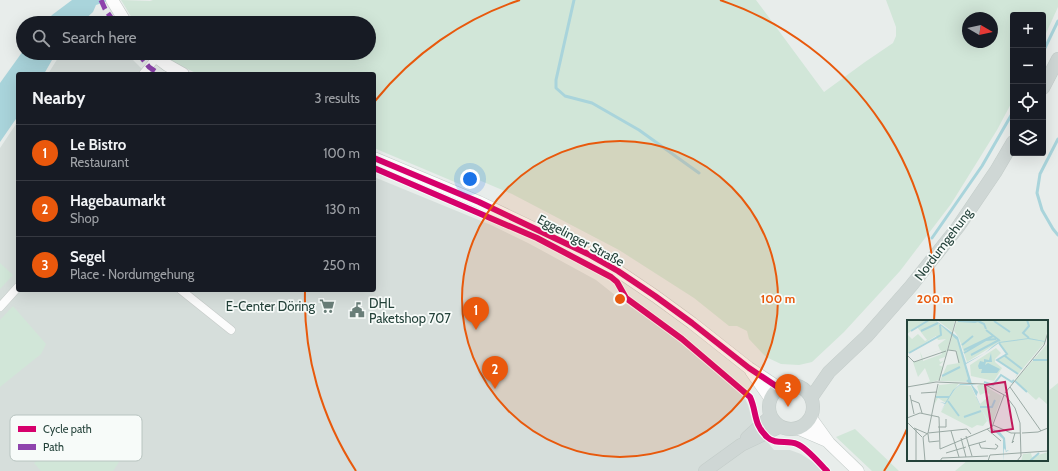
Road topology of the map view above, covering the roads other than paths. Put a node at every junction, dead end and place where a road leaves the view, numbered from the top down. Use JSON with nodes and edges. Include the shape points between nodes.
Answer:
{"nodes":[{"id":1,"x":114,"y":2,"type":"edge"},
{"id":2,"x":122,"y":16,"type":"edge"},
{"id":3,"x":1058,"y":59,"type":"edge"},
{"id":4,"x":151,"y":60,"type":"edge"},
{"id":5,"x":162,"y":60,"type":"edge"},
{"id":6,"x":144,"y":72,"type":"edge"},
{"id":7,"x":180,"y":72,"type":"edge"},
{"id":8,"x":1045,"y":84,"type":"edge"},
{"id":9,"x":1010,"y":147,"type":"edge"},
{"id":10,"x":376,"y":159,"type":"edge"},
{"id":11,"x":16,"y":289,"type":"edge"},
{"id":12,"x":184,"y":292,"type":"edge"},
{"id":13,"x":0,"y":307,"type":"edge"},
{"id":14,"x":231,"y":330,"type":"dead end"},
{"id":15,"x":749,"y":368,"type":"junction"},
{"id":16,"x":829,"y":372,"type":"junction"},
{"id":17,"x":801,"y":387,"type":"junction"},
{"id":18,"x":779,"y":388,"type":"junction"},
{"id":19,"x":770,"y":398,"type":"junction"},
{"id":20,"x":811,"y":398,"type":"junction"},
{"id":21,"x":811,"y":418,"type":"junction"},
{"id":22,"x":774,"y":422,"type":"junction"},
{"id":23,"x":799,"y":428,"type":"junction"},
{"id":24,"x":829,"y":443,"type":"junction"},
{"id":25,"x":705,"y":471,"type":"edge"},
{"id":26,"x":858,"y":471,"type":"edge"}],
"edges":[{"from":1,"to":2,"type":"street"},
{"from":3,"to":8,"type":"main road"},
{"from":4,"to":6,"type":"street"},
{"from":5,"to":7,"type":"street"},
{"from":9,"to":16,"type":"main road","name":"Nordumgehung","via":[[958,227],[911,286],[867,336]]},
{"from":10,"to":15,"type":"street","name":"Eggelinger Straße","via":[[485,205],[588,254],[655,296]]},
{"from":11,"to":13,"type":"street"},
{"from":12,"to":14,"type":"street"},
{"from":15,"to":18,"type":"street","name":"Eggelinger Straße"},
{"from":15,"to":19,"type":"street","name":"Eggelinger Straße"},
{"from":16,"to":17,"type":"main road","name":"Nordumgehung"},
{"from":16,"to":20,"type":"main road","name":"Nordumgehung"},
{"from":17,"to":18,"type":"main road","name":"Nordumgehung","via":[[786,385]]},
{"from":17,"to":20,"type":"main road"},
{"from":18,"to":19,"type":"main road"},
{"from":19,"to":22,"type":"main road","via":[[768,410]]},
{"from":20,"to":21,"type":"main road"},
{"from":21,"to":23,"type":"main road"},
{"from":21,"to":24,"type":"street"},
{"from":22,"to":23,"type":"main road","via":[[785,430]]},
{"from":22,"to":25,"type":"main road"},
{"from":23,"to":24,"type":"street"},
{"from":24,"to":26,"type":"street"}]}
